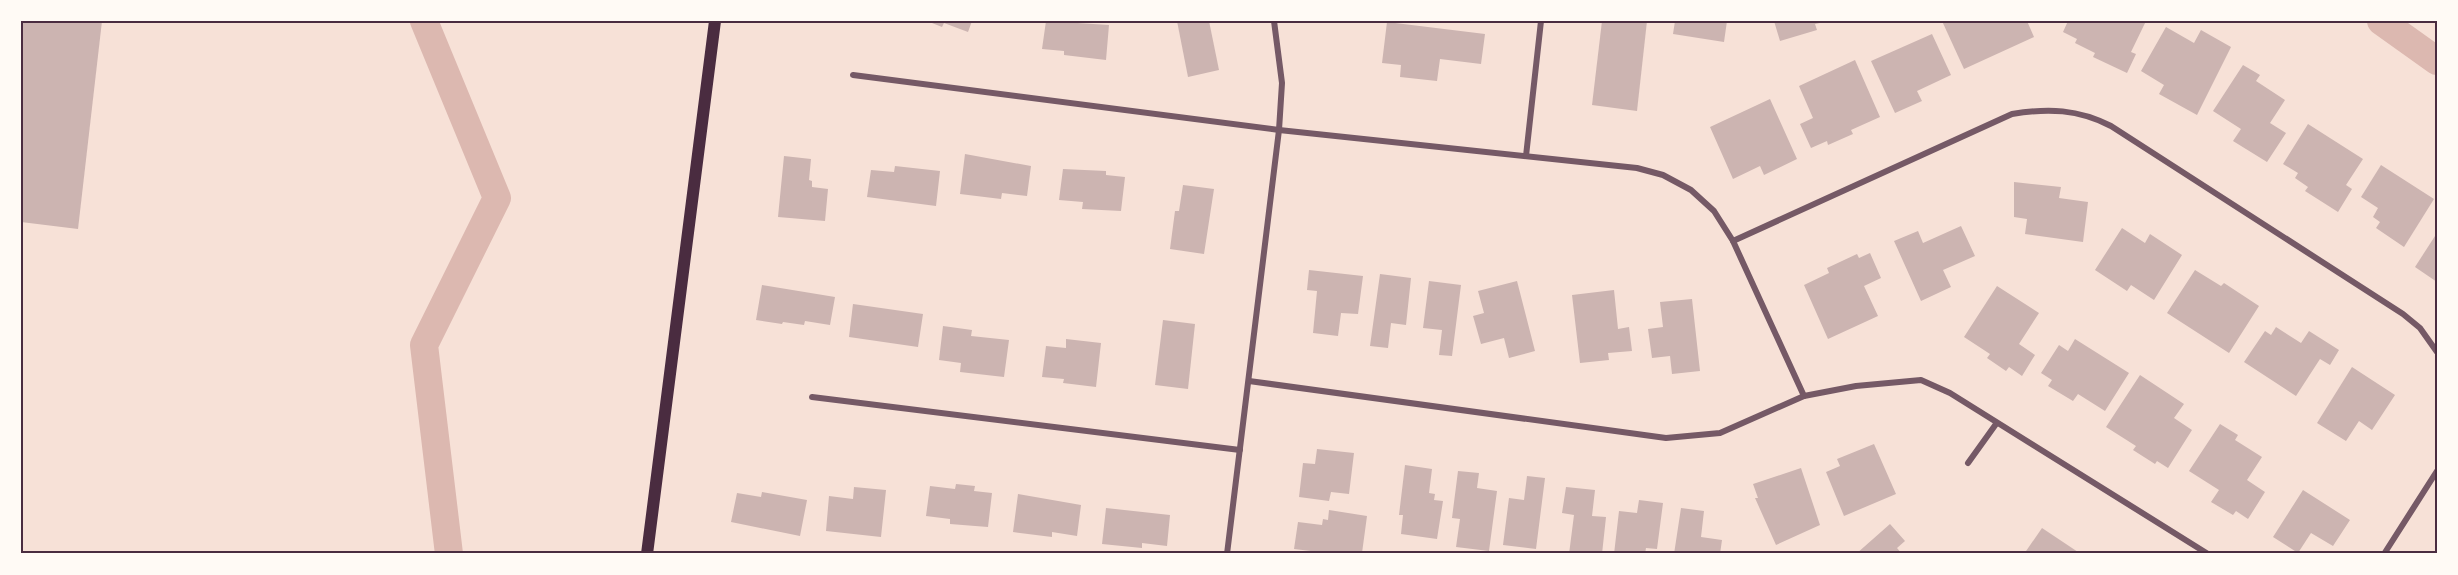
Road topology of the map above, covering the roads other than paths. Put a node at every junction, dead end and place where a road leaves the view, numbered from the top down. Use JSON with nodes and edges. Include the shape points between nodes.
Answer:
{"nodes":[{"id":1,"x":715,"y":21,"type":"edge"},
{"id":2,"x":1274,"y":21,"type":"edge"},
{"id":3,"x":1541,"y":21,"type":"edge"},
{"id":4,"x":853,"y":75,"type":"dead end"},
{"id":5,"x":1279,"y":130,"type":"junction"},
{"id":6,"x":1526,"y":156,"type":"junction"},
{"id":7,"x":1733,"y":241,"type":"junction"},
{"id":8,"x":2437,"y":352,"type":"edge"},
{"id":9,"x":1248,"y":381,"type":"junction"},
{"id":10,"x":1804,"y":396,"type":"junction"},
{"id":11,"x":812,"y":397,"type":"dead end"},
{"id":12,"x":1996,"y":424,"type":"junction"},
{"id":13,"x":1240,"y":450,"type":"junction"},
{"id":14,"x":1968,"y":463,"type":"dead end"},
{"id":15,"x":2437,"y":471,"type":"edge"},
{"id":16,"x":647,"y":554,"type":"edge"},
{"id":17,"x":1227,"y":554,"type":"edge"},
{"id":18,"x":2208,"y":554,"type":"edge"},
{"id":19,"x":2384,"y":554,"type":"edge"}],
"edges":[{"from":1,"to":16,"type":"main road"},
{"from":2,"to":5,"type":"street","via":[[1282,83]]},
{"from":3,"to":6,"type":"street"},
{"from":4,"to":5,"type":"street"},
{"from":5,"to":6,"type":"street"},
{"from":5,"to":9,"type":"street"},
{"from":6,"to":7,"type":"street","via":[[1637,168],[1663,175],[1690,190],[1714,211]]},
{"from":7,"to":8,"type":"street","via":[[2012,114],[2042,109],[2070,111],[2111,126],[2403,314],[2420,328]]},
{"from":7,"to":10,"type":"street"},
{"from":9,"to":10,"type":"street","via":[[1666,438],[1720,434]]},
{"from":9,"to":13,"type":"street"},
{"from":10,"to":12,"type":"street","via":[[1921,380],[1950,393]]},
{"from":11,"to":13,"type":"street"},
{"from":12,"to":14,"type":"street"},
{"from":12,"to":18,"type":"street"},
{"from":13,"to":17,"type":"street"},
{"from":15,"to":19,"type":"street"}]}
